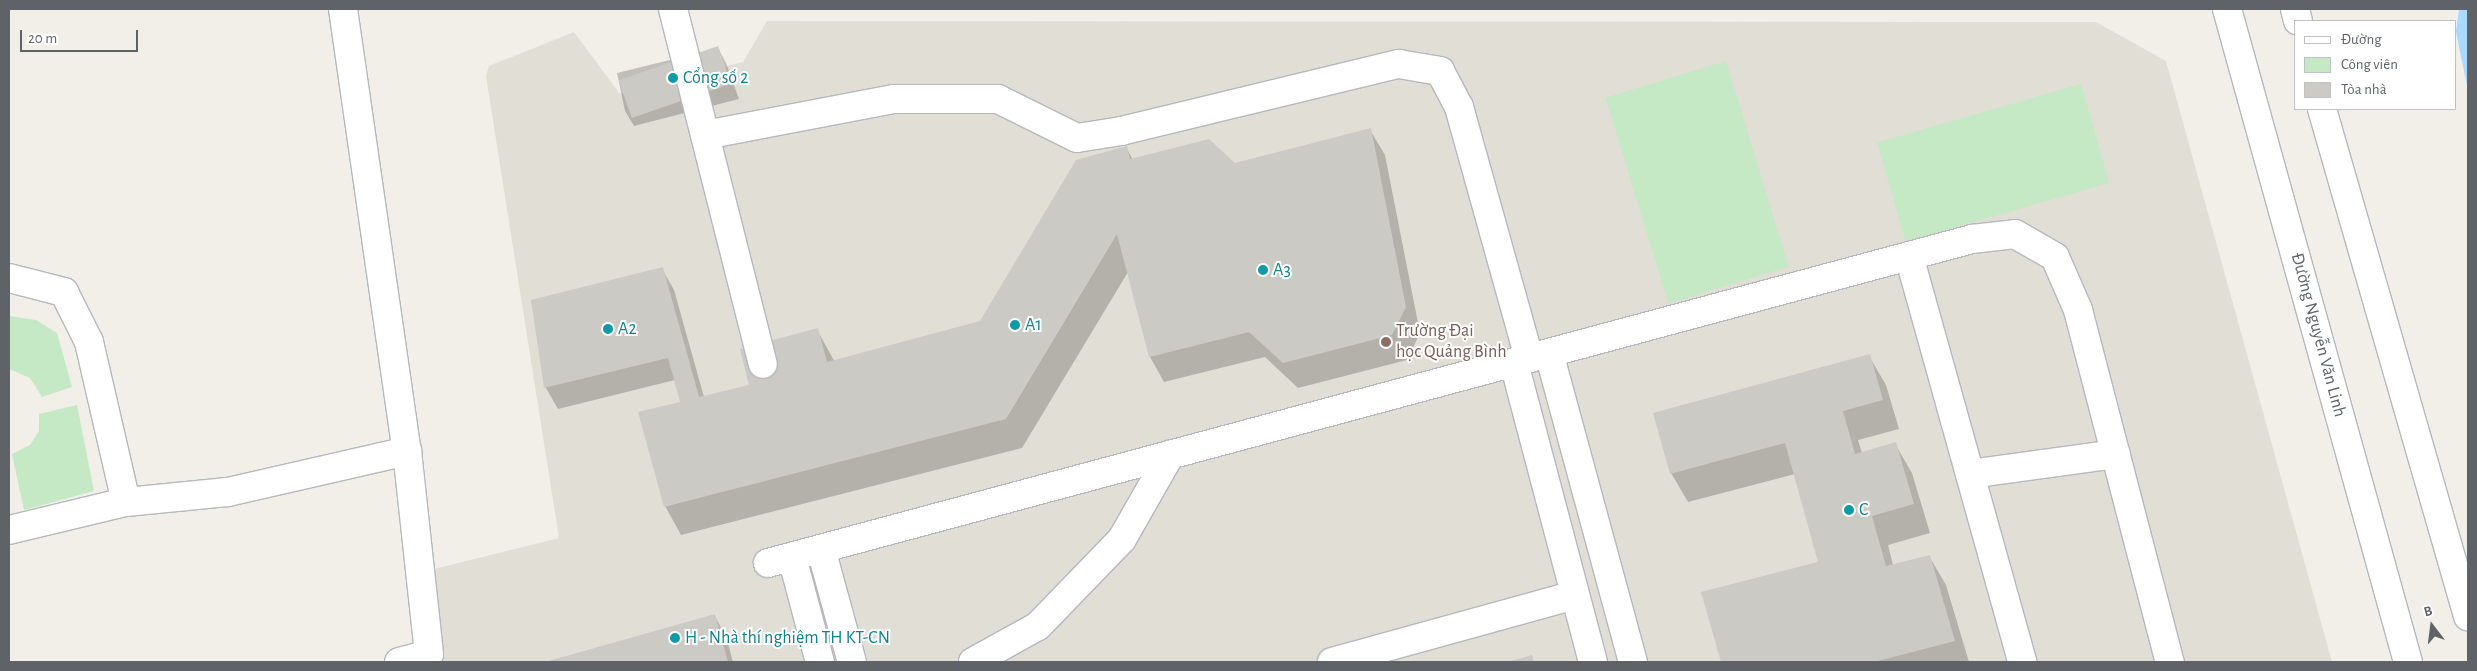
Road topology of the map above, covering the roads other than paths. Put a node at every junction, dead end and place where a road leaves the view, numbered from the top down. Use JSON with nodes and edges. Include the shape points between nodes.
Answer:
{"nodes":[{"id":1,"x":343,"y":9,"type":"edge"},
{"id":2,"x":673,"y":9,"type":"edge"},
{"id":3,"x":2227,"y":9,"type":"edge"},
{"id":4,"x":2322,"y":110,"type":"edge"},
{"id":5,"x":705,"y":135,"type":"junction"},
{"id":6,"x":1909,"y":256,"type":"junction"},
{"id":7,"x":9,"y":278,"type":"edge"},
{"id":8,"x":1531,"y":358,"type":"junction"},
{"id":9,"x":763,"y":364,"type":"dead end"},
{"id":10,"x":407,"y":451,"type":"junction"},
{"id":11,"x":2116,"y":454,"type":"junction"},
{"id":12,"x":1170,"y":455,"type":"junction"},
{"id":13,"x":1970,"y":474,"type":"junction"},
{"id":14,"x":126,"y":502,"type":"junction"},
{"id":15,"x":9,"y":530,"type":"edge"},
{"id":16,"x":821,"y":549,"type":"junction"},
{"id":17,"x":1575,"y":595,"type":"junction"},
{"id":18,"x":2468,"y":616,"type":"edge"},
{"id":19,"x":980,"y":661,"type":"edge"},
{"id":20,"x":1342,"y":661,"type":"edge"},
{"id":21,"x":399,"y":662,"type":"edge"},
{"id":22,"x":820,"y":662,"type":"edge"},
{"id":23,"x":852,"y":662,"type":"edge"},
{"id":24,"x":1593,"y":662,"type":"edge"},
{"id":25,"x":1633,"y":662,"type":"edge"},
{"id":26,"x":2022,"y":662,"type":"edge"},
{"id":27,"x":2170,"y":662,"type":"edge"},
{"id":28,"x":2408,"y":662,"type":"edge"}],
"edges":[{"from":1,"to":10,"type":"street"},
{"from":2,"to":5,"type":"street"},
{"from":3,"to":28,"type":"street","name":"Đường Nguyễn Văn Linh"},
{"from":4,"to":18,"type":"street"},
{"from":5,"to":8,"type":"street","via":[[894,99],[998,99],[1077,138],[1400,64],[1440,71],[1460,107]]},
{"from":5,"to":9,"type":"street"},
{"from":6,"to":8,"type":"street"},
{"from":6,"to":11,"type":"street","via":[[1972,239],[2015,234],[2055,257],[2078,310]]},
{"from":6,"to":13,"type":"street"},
{"from":7,"to":14,"type":"street","via":[[64,292],[89,342]]},
{"from":8,"to":12,"type":"street"},
{"from":8,"to":17,"type":"street"},
{"from":8,"to":25,"type":"street"},
{"from":10,"to":14,"type":"street","via":[[228,492]]},
{"from":10,"to":21,"type":"street","via":[[429,654]]},
{"from":11,"to":13,"type":"street"},
{"from":11,"to":27,"type":"street"},
{"from":12,"to":16,"type":"street"},
{"from":12,"to":19,"type":"street","via":[[1122,539],[1038,626]]},
{"from":13,"to":26,"type":"street"},
{"from":14,"to":15,"type":"street"},
{"from":16,"to":22,"type":"street","via":[[780,560]]},
{"from":16,"to":23,"type":"street"},
{"from":17,"to":20,"type":"street"},
{"from":17,"to":24,"type":"street"}]}
